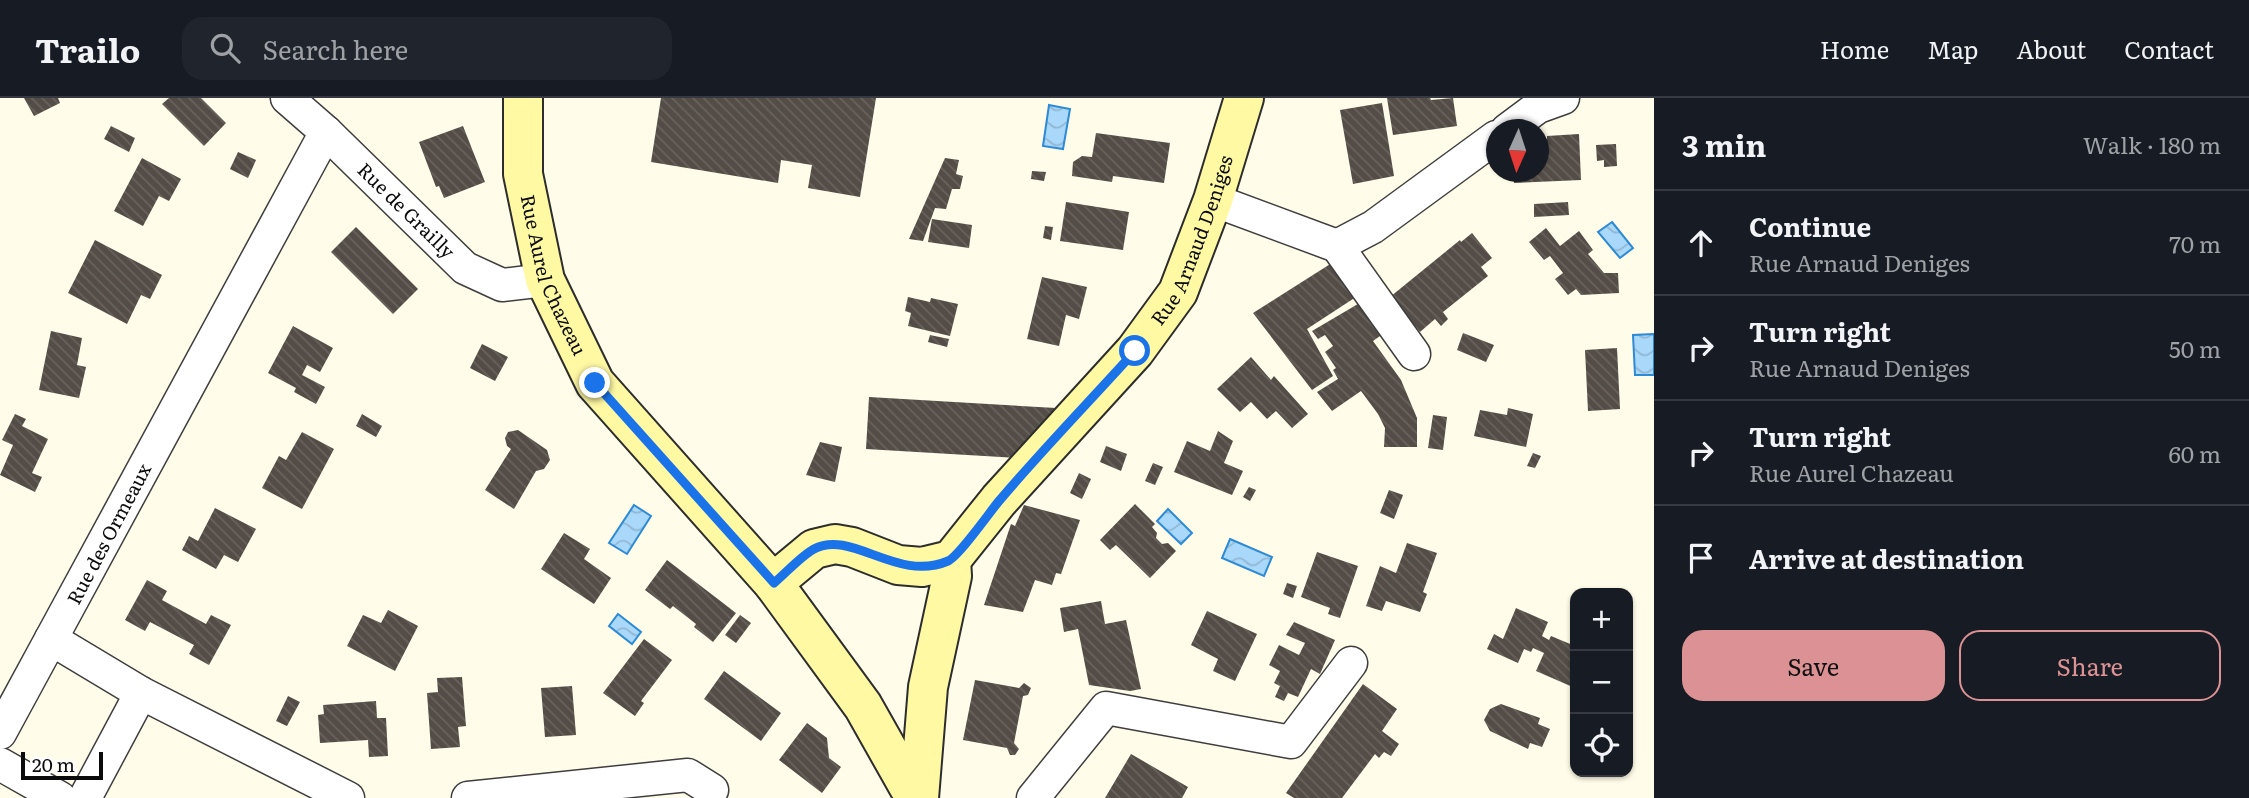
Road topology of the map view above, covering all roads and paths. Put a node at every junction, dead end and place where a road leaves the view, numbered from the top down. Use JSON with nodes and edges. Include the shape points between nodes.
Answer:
{"nodes":[{"id":1,"x":288,"y":98,"type":"edge"},
{"id":2,"x":523,"y":98,"type":"edge"},
{"id":3,"x":1244,"y":98,"type":"edge"},
{"id":4,"x":1563,"y":98,"type":"edge"},
{"id":5,"x":1522,"y":119,"type":"edge"},
{"id":6,"x":326,"y":132,"type":"junction"},
{"id":7,"x":1486,"y":144,"type":"edge"},
{"id":8,"x":1213,"y":200,"type":"junction"},
{"id":9,"x":1338,"y":246,"type":"junction"},
{"id":10,"x":545,"y":280,"type":"junction"},
{"id":11,"x":1414,"y":355,"type":"dead end"},
{"id":12,"x":951,"y":560,"type":"junction"},
{"id":13,"x":774,"y":583,"type":"junction"},
{"id":14,"x":51,"y":639,"type":"junction"},
{"id":15,"x":1351,"y":663,"type":"dead end"},
{"id":16,"x":141,"y":693,"type":"junction"},
{"id":17,"x":0,"y":733,"type":"edge"},
{"id":18,"x":0,"y":764,"type":"edge"},
{"id":19,"x":712,"y":790,"type":"dead end"},
{"id":20,"x":60,"y":798,"type":"edge"},
{"id":21,"x":85,"y":798,"type":"edge"},
{"id":22,"x":348,"y":798,"type":"edge"},
{"id":23,"x":468,"y":798,"type":"edge"},
{"id":24,"x":917,"y":798,"type":"edge"},
{"id":25,"x":1033,"y":798,"type":"edge"}],
"edges":[{"from":1,"to":6,"type":"street","name":"Rue de Grailly"},
{"from":2,"to":10,"type":"street","name":"Rue Aurel Chazeau","via":[[523,174]]},
{"from":3,"to":8,"type":"street","name":"Rue Arnaud Deniges"},
{"from":4,"to":5,"type":"street"},
{"from":6,"to":10,"type":"street","name":"Rue de Grailly","via":[[465,268],[502,285]]},
{"from":6,"to":14,"type":"street","name":"Rue des Ormeaux"},
{"from":7,"to":9,"type":"street","via":[[1373,227]]},
{"from":8,"to":9,"type":"street"},
{"from":8,"to":12,"type":"street","name":"Rue Arnaud Deniges","via":[[1178,292],[1135,351],[999,500]]},
{"from":9,"to":11,"type":"street"},
{"from":10,"to":13,"type":"street","name":"Rue Aurel Chazeau","via":[[595,383]]},
{"from":12,"to":13,"type":"street","via":[[922,567],[898,565],[835,544],[814,549]]},
{"from":12,"to":24,"type":"street","via":[[953,576],[928,687]]},
{"from":13,"to":24,"type":"street","name":"Rue Aurel Chazeau","via":[[863,706]]},
{"from":14,"to":16,"type":"street"},
{"from":14,"to":17,"type":"street","name":"Rue des Ormeaux"},
{"from":15,"to":25,"type":"street","via":[[1291,742],[1107,708]]},
{"from":16,"to":21,"type":"street"},
{"from":16,"to":22,"type":"street"},
{"from":18,"to":20,"type":"street"},
{"from":19,"to":23,"type":"street","via":[[688,775]]}]}
